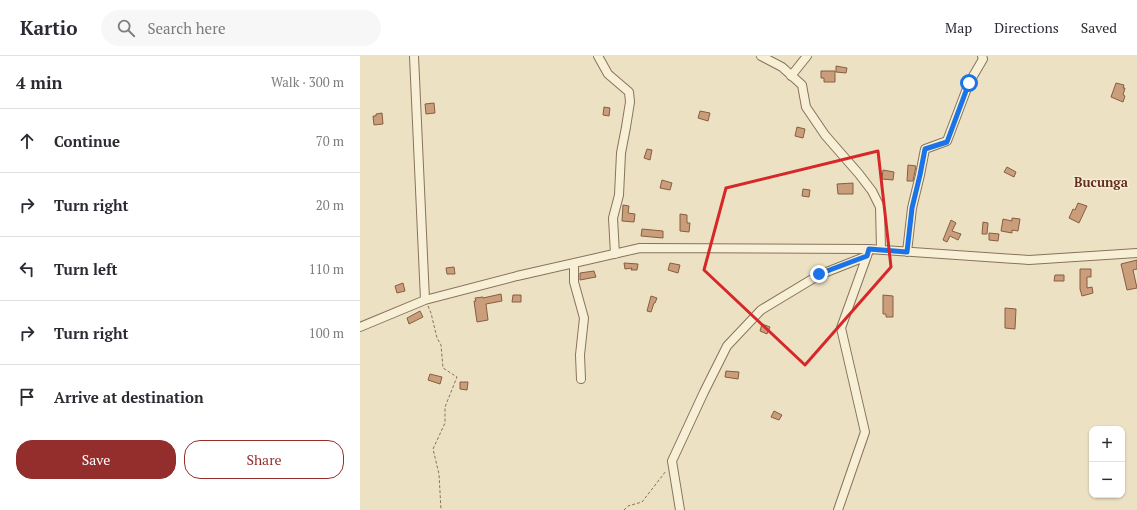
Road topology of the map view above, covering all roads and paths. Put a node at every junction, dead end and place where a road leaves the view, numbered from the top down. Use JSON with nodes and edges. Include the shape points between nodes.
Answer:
{"nodes":[{"id":1,"x":414,"y":56,"type":"edge"},
{"id":2,"x":598,"y":56,"type":"edge"},
{"id":3,"x":761,"y":56,"type":"edge"},
{"id":4,"x":807,"y":56,"type":"edge"},
{"id":5,"x":982,"y":56,"type":"edge"},
{"id":6,"x":791,"y":76,"type":"junction"},
{"id":7,"x":881,"y":249,"type":"junction"},
{"id":8,"x":868,"y":252,"type":"junction"},
{"id":9,"x":907,"y":252,"type":"junction"},
{"id":10,"x":1137,"y":253,"type":"edge"},
{"id":11,"x":615,"y":254,"type":"junction"},
{"id":12,"x":574,"y":263,"type":"junction"},
{"id":13,"x":425,"y":300,"type":"junction"},
{"id":14,"x":360,"y":327,"type":"edge"},
{"id":15,"x":581,"y":379,"type":"dead end"},
{"id":16,"x":672,"y":462,"type":"junction"},
{"id":17,"x":441,"y":510,"type":"edge"},
{"id":18,"x":624,"y":510,"type":"edge"},
{"id":19,"x":680,"y":510,"type":"edge"},
{"id":20,"x":838,"y":510,"type":"edge"}],
"edges":[{"from":1,"to":13,"type":"street"},
{"from":2,"to":11,"type":"street","via":[[608,74],[629,92],[630,102],[620,153],[619,195],[613,218]]},
{"from":3,"to":6,"type":"street","via":[[782,67]]},
{"from":4,"to":6,"type":"street"},
{"from":5,"to":9,"type":"street","via":[[983,59],[969,83],[947,142],[925,149],[912,208]]},
{"from":6,"to":7,"type":"street","via":[[802,85],[806,107],[825,135],[867,185],[880,207]]},
{"from":7,"to":8,"type":"street"},
{"from":7,"to":9,"type":"street"},
{"from":8,"to":11,"type":"street","via":[[640,248]]},
{"from":8,"to":16,"type":"street","via":[[819,274],[761,310],[727,346]]},
{"from":8,"to":20,"type":"street","via":[[841,328],[865,432]]},
{"from":9,"to":10,"type":"street","via":[[1029,260]]},
{"from":11,"to":12,"type":"street"},
{"from":12,"to":13,"type":"street"},
{"from":12,"to":15,"type":"street","via":[[574,282],[584,318],[580,355]]},
{"from":13,"to":14,"type":"street"},
{"from":13,"to":17,"type":"path","via":[[441,345],[443,368],[457,378],[445,407],[445,423],[434,450],[442,499]]},
{"from":16,"to":18,"type":"path","via":[[642,502],[628,506]]},
{"from":16,"to":19,"type":"street"}]}
